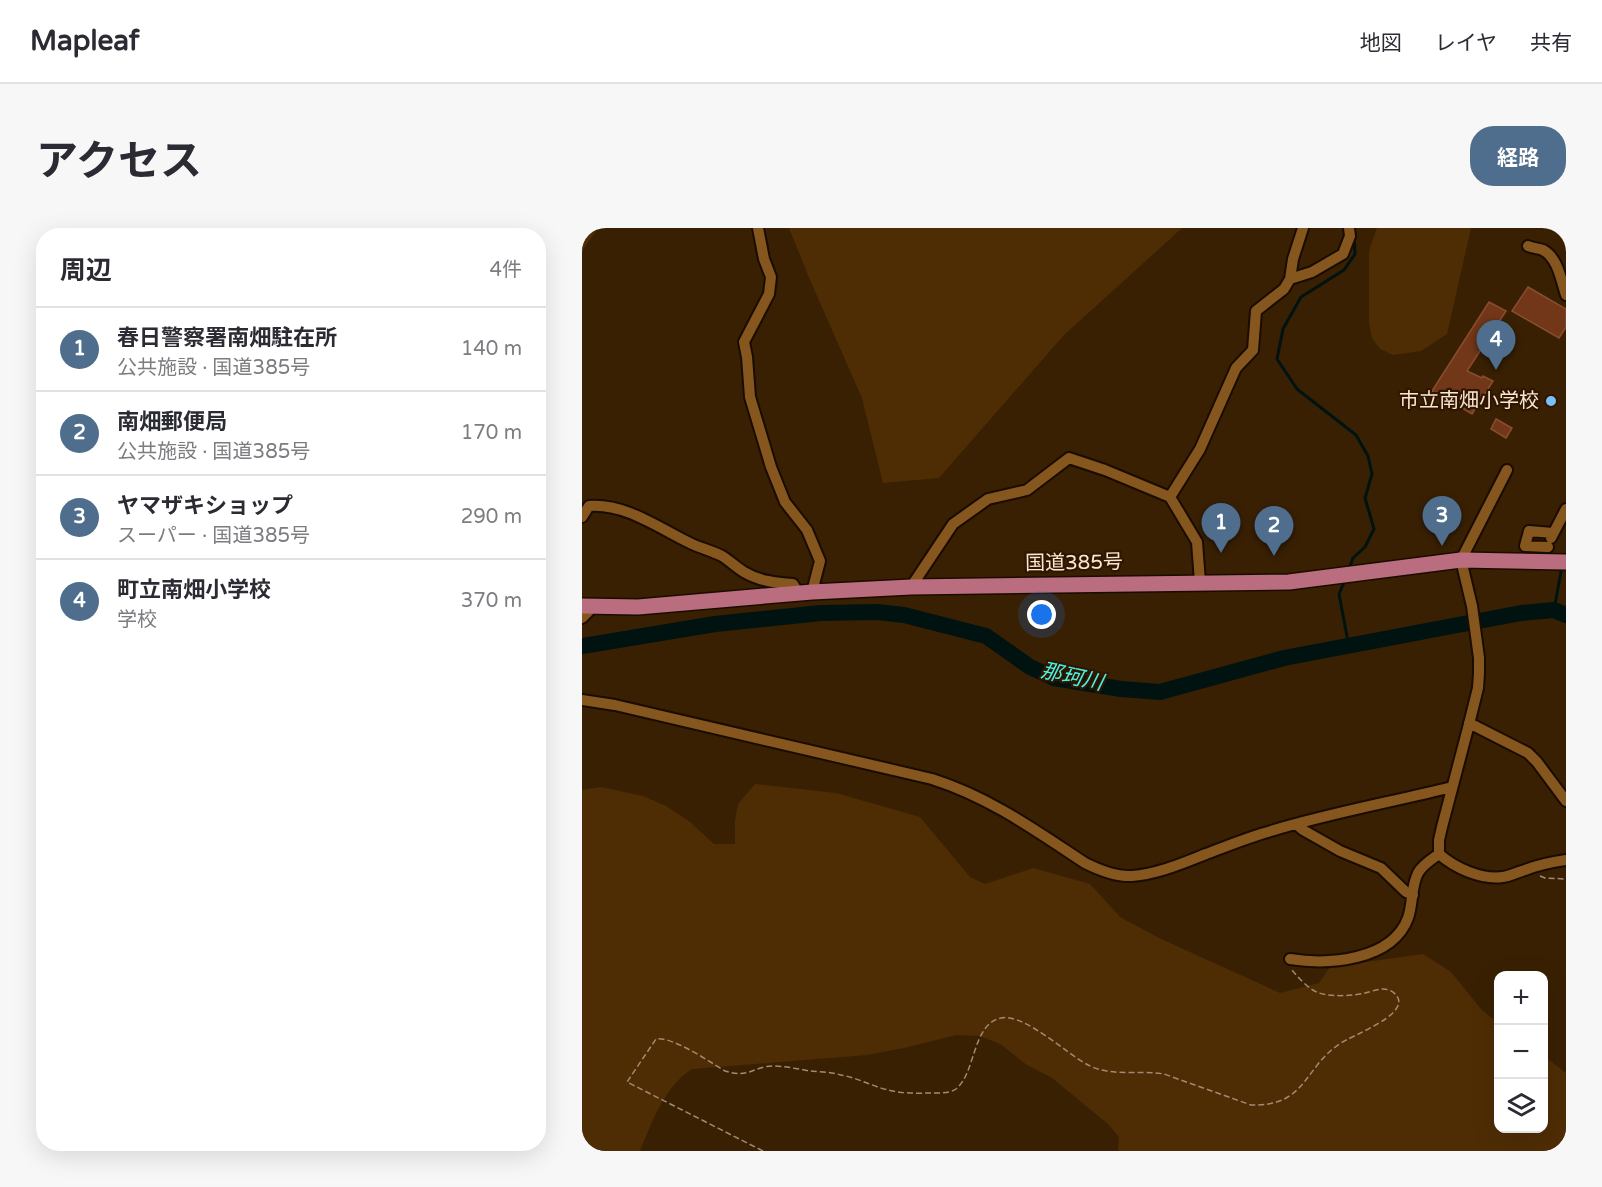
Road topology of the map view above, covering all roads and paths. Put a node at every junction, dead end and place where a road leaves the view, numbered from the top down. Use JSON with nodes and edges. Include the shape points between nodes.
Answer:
{"nodes":[{"id":1,"x":758,"y":228,"type":"edge"},
{"id":2,"x":1303,"y":228,"type":"edge"},
{"id":3,"x":1349,"y":228,"type":"edge"},
{"id":4,"x":1528,"y":246,"type":"dead end"},
{"id":5,"x":1290,"y":279,"type":"junction"},
{"id":6,"x":1566,"y":295,"type":"edge"},
{"id":7,"x":1507,"y":470,"type":"dead end"},
{"id":8,"x":1170,"y":496,"type":"junction"},
{"id":9,"x":1566,"y":509,"type":"edge"},
{"id":10,"x":582,"y":516,"type":"edge"},
{"id":11,"x":1553,"y":533,"type":"junction"},
{"id":12,"x":1545,"y":554,"type":"junction"},
{"id":13,"x":1461,"y":560,"type":"junction"},
{"id":14,"x":1566,"y":562,"type":"edge"},
{"id":15,"x":1200,"y":582,"type":"junction"},
{"id":16,"x":911,"y":587,"type":"junction"},
{"id":17,"x":806,"y":593,"type":"junction"},
{"id":18,"x":583,"y":610,"type":"edge"},
{"id":19,"x":582,"y":700,"type":"edge"},
{"id":20,"x":1469,"y":723,"type":"junction"},
{"id":21,"x":1452,"y":787,"type":"junction"},
{"id":22,"x":1566,"y":801,"type":"edge"},
{"id":23,"x":1296,"y":824,"type":"junction"},
{"id":24,"x":1438,"y":854,"type":"junction"},
{"id":25,"x":1566,"y":860,"type":"edge"},
{"id":26,"x":1524,"y":870,"type":"junction"},
{"id":27,"x":1566,"y":879,"type":"edge"},
{"id":28,"x":1413,"y":895,"type":"junction"},
{"id":29,"x":1290,"y":959,"type":"joint"},
{"id":30,"x":763,"y":1151,"type":"edge"}],
"edges":[{"from":1,"to":17,"type":"street","via":[[771,277],[769,294],[744,342],[750,397],[785,501],[807,530],[820,561]]},
{"from":2,"to":5,"type":"street"},
{"from":3,"to":5,"type":"street","via":[[1343,254],[1312,272]]},
{"from":4,"to":6,"type":"street","via":[[1544,251],[1552,259]]},
{"from":5,"to":8,"type":"street","via":[[1284,290],[1256,311],[1253,350],[1236,368],[1200,449]]},
{"from":7,"to":13,"type":"street"},
{"from":8,"to":15,"type":"street","via":[[1197,542]]},
{"from":8,"to":16,"type":"street","via":[[1069,458],[1027,490],[988,499],[952,524]]},
{"from":9,"to":11,"type":"street"},
{"from":10,"to":17,"type":"street","via":[[589,506],[619,510],[721,556],[754,578],[793,584]]},
{"from":11,"to":12,"type":"street"},
{"from":11,"to":12,"type":"street","via":[[1529,531],[1525,546]]},
{"from":12,"to":13,"type":"highway","name":"国道385号"},
{"from":12,"to":14,"type":"highway","name":"国道385号"},
{"from":13,"to":15,"type":"highway","name":"国道385号","via":[[1289,582]]},
{"from":13,"to":20,"type":"street","via":[[1479,658],[1478,688]]},
{"from":15,"to":16,"type":"highway","name":"国道385号"},
{"from":16,"to":17,"type":"highway","name":"国道385号"},
{"from":17,"to":18,"type":"highway","name":"国道385号"},
{"from":19,"to":23,"type":"street","via":[[941,782],[1002,809],[1085,862],[1114,874],[1130,876],[1166,869]]},
{"from":20,"to":21,"type":"street"},
{"from":20,"to":22,"type":"street","via":[[1528,753]]},
{"from":21,"to":23,"type":"street"},
{"from":21,"to":24,"type":"street"},
{"from":23,"to":28,"type":"street","via":[[1330,845],[1381,868]]},
{"from":24,"to":26,"type":"street","via":[[1484,876],[1500,878]]},
{"from":24,"to":28,"type":"street","via":[[1419,872]]},
{"from":25,"to":26,"type":"street"},
{"from":26,"to":27,"type":"path","via":[[1545,878]]},
{"from":28,"to":29,"type":"street","via":[[1403,928],[1377,949],[1343,960]]},
{"from":29,"to":30,"type":"path","via":[[1290,968],[1318,992],[1336,996],[1383,989],[1391,991],[1399,1002],[1387,1018],[1333,1048],[1293,1094],[1265,1105],[1251,1105],[1164,1074],[1105,1071],[1089,1066],[1031,1027],[1003,1017],[987,1027],[964,1078],[952,1091],[894,1091],[841,1075],[772,1066],[734,1074],[674,1042],[656,1039],[627,1082]]}]}
